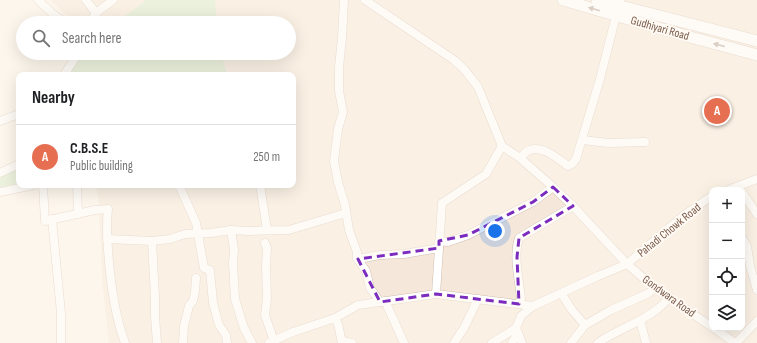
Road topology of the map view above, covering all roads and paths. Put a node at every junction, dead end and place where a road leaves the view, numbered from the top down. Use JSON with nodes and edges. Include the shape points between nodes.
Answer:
{"nodes":[{"id":1,"x":38,"y":0,"type":"edge"},
{"id":2,"x":86,"y":0,"type":"edge"},
{"id":3,"x":114,"y":0,"type":"edge"},
{"id":4,"x":344,"y":0,"type":"edge"},
{"id":5,"x":365,"y":0,"type":"edge"},
{"id":6,"x":563,"y":0,"type":"edge"},
{"id":7,"x":597,"y":0,"type":"edge"},
{"id":8,"x":619,"y":7,"type":"edge"},
{"id":9,"x":96,"y":13,"type":"junction"},
{"id":10,"x":56,"y":16,"type":"edge"},
{"id":11,"x":94,"y":16,"type":"edge"},
{"id":12,"x":757,"y":42,"type":"edge"},
{"id":13,"x":757,"y":55,"type":"edge"},
{"id":14,"x":74,"y":60,"type":"edge"},
{"id":15,"x":66,"y":72,"type":"edge"},
{"id":16,"x":16,"y":115,"type":"edge"},
{"id":17,"x":0,"y":122,"type":"edge"},
{"id":18,"x":583,"y":140,"type":"junction"},
{"id":19,"x":645,"y":142,"type":"dead end"},
{"id":20,"x":502,"y":146,"type":"junction"},
{"id":21,"x":520,"y":158,"type":"junction"},
{"id":22,"x":16,"y":165,"type":"edge"},
{"id":23,"x":0,"y":173,"type":"edge"},
{"id":24,"x":757,"y":179,"type":"edge"},
{"id":25,"x":553,"y":186,"type":"junction"},
{"id":26,"x":743,"y":187,"type":"edge"},
{"id":27,"x":19,"y":188,"type":"edge"},
{"id":28,"x":43,"y":188,"type":"edge"},
{"id":29,"x":77,"y":188,"type":"edge"},
{"id":30,"x":180,"y":188,"type":"edge"},
{"id":31,"x":260,"y":188,"type":"edge"},
{"id":32,"x":0,"y":192,"type":"edge"},
{"id":33,"x":745,"y":196,"type":"edge"},
{"id":34,"x":709,"y":198,"type":"edge"},
{"id":35,"x":573,"y":206,"type":"junction"},
{"id":36,"x":346,"y":213,"type":"junction"},
{"id":37,"x":78,"y":214,"type":"junction"},
{"id":38,"x":757,"y":214,"type":"edge"},
{"id":39,"x":52,"y":219,"type":"junction"},
{"id":40,"x":231,"y":230,"type":"junction"},
{"id":41,"x":267,"y":230,"type":"junction"},
{"id":42,"x":198,"y":233,"type":"junction"},
{"id":43,"x":107,"y":239,"type":"junction"},
{"id":44,"x":152,"y":241,"type":"junction"},
{"id":45,"x":745,"y":243,"type":"edge"},
{"id":46,"x":265,"y":244,"type":"dead end"},
{"id":47,"x":439,"y":245,"type":"junction"},
{"id":48,"x":358,"y":259,"type":"junction"},
{"id":49,"x":627,"y":264,"type":"junction"},
{"id":50,"x":196,"y":278,"type":"dead end"},
{"id":51,"x":655,"y":288,"type":"junction"},
{"id":52,"x":757,"y":290,"type":"edge"},
{"id":53,"x":436,"y":294,"type":"junction"},
{"id":54,"x":560,"y":294,"type":"junction"},
{"id":55,"x":670,"y":297,"type":"junction"},
{"id":56,"x":478,"y":299,"type":"junction"},
{"id":57,"x":383,"y":302,"type":"junction"},
{"id":58,"x":519,"y":304,"type":"junction"},
{"id":59,"x":533,"y":306,"type":"junction"},
{"id":60,"x":334,"y":318,"type":"junction"},
{"id":61,"x":640,"y":320,"type":"junction"},
{"id":62,"x":757,"y":321,"type":"edge"},
{"id":63,"x":709,"y":324,"type":"edge"},
{"id":64,"x":585,"y":325,"type":"junction"},
{"id":65,"x":517,"y":330,"type":"junction"},
{"id":66,"x":718,"y":331,"type":"edge"},
{"id":67,"x":272,"y":342,"type":"edge"},
{"id":68,"x":342,"y":342,"type":"edge"},
{"id":69,"x":61,"y":343,"type":"edge"},
{"id":70,"x":125,"y":343,"type":"edge"},
{"id":71,"x":157,"y":343,"type":"edge"},
{"id":72,"x":183,"y":343,"type":"edge"},
{"id":73,"x":227,"y":343,"type":"edge"},
{"id":74,"x":252,"y":343,"type":"edge"},
{"id":75,"x":352,"y":343,"type":"edge"},
{"id":76,"x":404,"y":343,"type":"edge"},
{"id":77,"x":454,"y":343,"type":"edge"},
{"id":78,"x":492,"y":343,"type":"edge"},
{"id":79,"x":512,"y":343,"type":"edge"},
{"id":80,"x":522,"y":343,"type":"edge"},
{"id":81,"x":571,"y":343,"type":"edge"},
{"id":82,"x":598,"y":343,"type":"edge"},
{"id":83,"x":646,"y":343,"type":"edge"},
{"id":84,"x":735,"y":343,"type":"edge"}],
"edges":[{"from":1,"to":10,"type":"street"},
{"from":2,"to":9,"type":"street"},
{"from":3,"to":9,"type":"street"},
{"from":4,"to":36,"type":"street","via":[[339,67],[339,91],[343,112],[334,161]]},
{"from":5,"to":20,"type":"street","via":[[464,69],[478,87]]},
{"from":8,"to":6,"type":"street","name":"Gudhiyari Road","one_way":true},
{"from":7,"to":8,"type":"street","name":"Gudhiyari Road"},
{"from":8,"to":12,"type":"street","name":"Gudhiyari Road"},
{"from":13,"to":8,"type":"street","name":"Gudhiyari Road","one_way":true,"via":[[690,37]]},
{"from":8,"to":18,"type":"street"},
{"from":9,"to":11,"type":"street"},
{"from":14,"to":15,"type":"street"},
{"from":16,"to":17,"type":"street"},
{"from":18,"to":19,"type":"street"},
{"from":18,"to":21,"type":"street","via":[[576,159],[568,166],[539,149],[532,149]]},
{"from":20,"to":21,"type":"street","name":"Gondwara Road"},
{"from":20,"to":47,"type":"street","via":[[486,174],[442,203]]},
{"from":21,"to":25,"type":"street","name":"Gondwara Road"},
{"from":22,"to":23,"type":"street"},
{"from":24,"to":26,"type":"street"},
{"from":25,"to":35,"type":"street","name":"Gondwara Road"},
{"from":25,"to":47,"type":"street","via":[[533,202],[468,235]]},
{"from":27,"to":32,"type":"street"},
{"from":28,"to":39,"type":"street","via":[[46,221]]},
{"from":29,"to":37,"type":"street"},
{"from":30,"to":42,"type":"street"},
{"from":31,"to":41,"type":"street"},
{"from":33,"to":38,"type":"street"},
{"from":34,"to":49,"type":"street","name":"Pahadi Chowk Road","via":[[683,216]]},
{"from":35,"to":49,"type":"street","name":"Gondwara Road"},
{"from":35,"to":58,"type":"street","via":[[519,238]]},
{"from":36,"to":41,"type":"street","via":[[289,230]]},
{"from":36,"to":48,"type":"street"},
{"from":37,"to":39,"type":"street"},
{"from":37,"to":43,"type":"street","via":[[108,209]]},
{"from":39,"to":69,"type":"street","via":[[61,313]]},
{"from":40,"to":41,"type":"street"},
{"from":40,"to":42,"type":"street","via":[[211,234]]},
{"from":40,"to":74,"type":"street","via":[[235,299],[244,328]]},
{"from":42,"to":44,"type":"street"},
{"from":42,"to":73,"type":"street","via":[[204,268],[210,270],[215,311]]},
{"from":43,"to":44,"type":"street"},
{"from":43,"to":70,"type":"street","via":[[111,285]]},
{"from":44,"to":71,"type":"street"},
{"from":45,"to":52,"type":"street"},
{"from":46,"to":67,"type":"street","via":[[265,315]]},
{"from":47,"to":48,"type":"street","via":[[404,254]]},
{"from":47,"to":53,"type":"street"},
{"from":48,"to":57,"type":"street","via":[[366,271],[370,288]]},
{"from":49,"to":51,"type":"street","name":"Gondwara Road"},
{"from":49,"to":54,"type":"street","name":"Pahadi Chowk Road"},
{"from":50,"to":72,"type":"street","via":[[193,301],[189,306],[184,326]]},
{"from":51,"to":55,"type":"street","name":"Gondwara Road"},
{"from":51,"to":64,"type":"street"},
{"from":53,"to":56,"type":"street"},
{"from":53,"to":57,"type":"street"},
{"from":54,"to":59,"type":"street","name":"Pahadi Chowk Road"},
{"from":54,"to":64,"type":"street"},
{"from":55,"to":61,"type":"street"},
{"from":55,"to":63,"type":"street","name":"Gondwara Road"},
{"from":56,"to":58,"type":"street"},
{"from":56,"to":77,"type":"street"},
{"from":57,"to":60,"type":"street","via":[[358,305]]},
{"from":57,"to":76,"type":"street"},
{"from":58,"to":59,"type":"street"},
{"from":59,"to":65,"type":"street","via":[[521,316]]},
{"from":60,"to":67,"type":"street"},
{"from":60,"to":68,"type":"street"},
{"from":61,"to":82,"type":"street"},
{"from":61,"to":83,"type":"street"},
{"from":62,"to":84,"type":"street"},
{"from":64,"to":81,"type":"street"},
{"from":65,"to":78,"type":"street"},
{"from":65,"to":79,"type":"street"},
{"from":65,"to":80,"type":"street"},
{"from":66,"to":84,"type":"street","name":"Gondwara Road"},
{"from":68,"to":75,"type":"street"}]}
